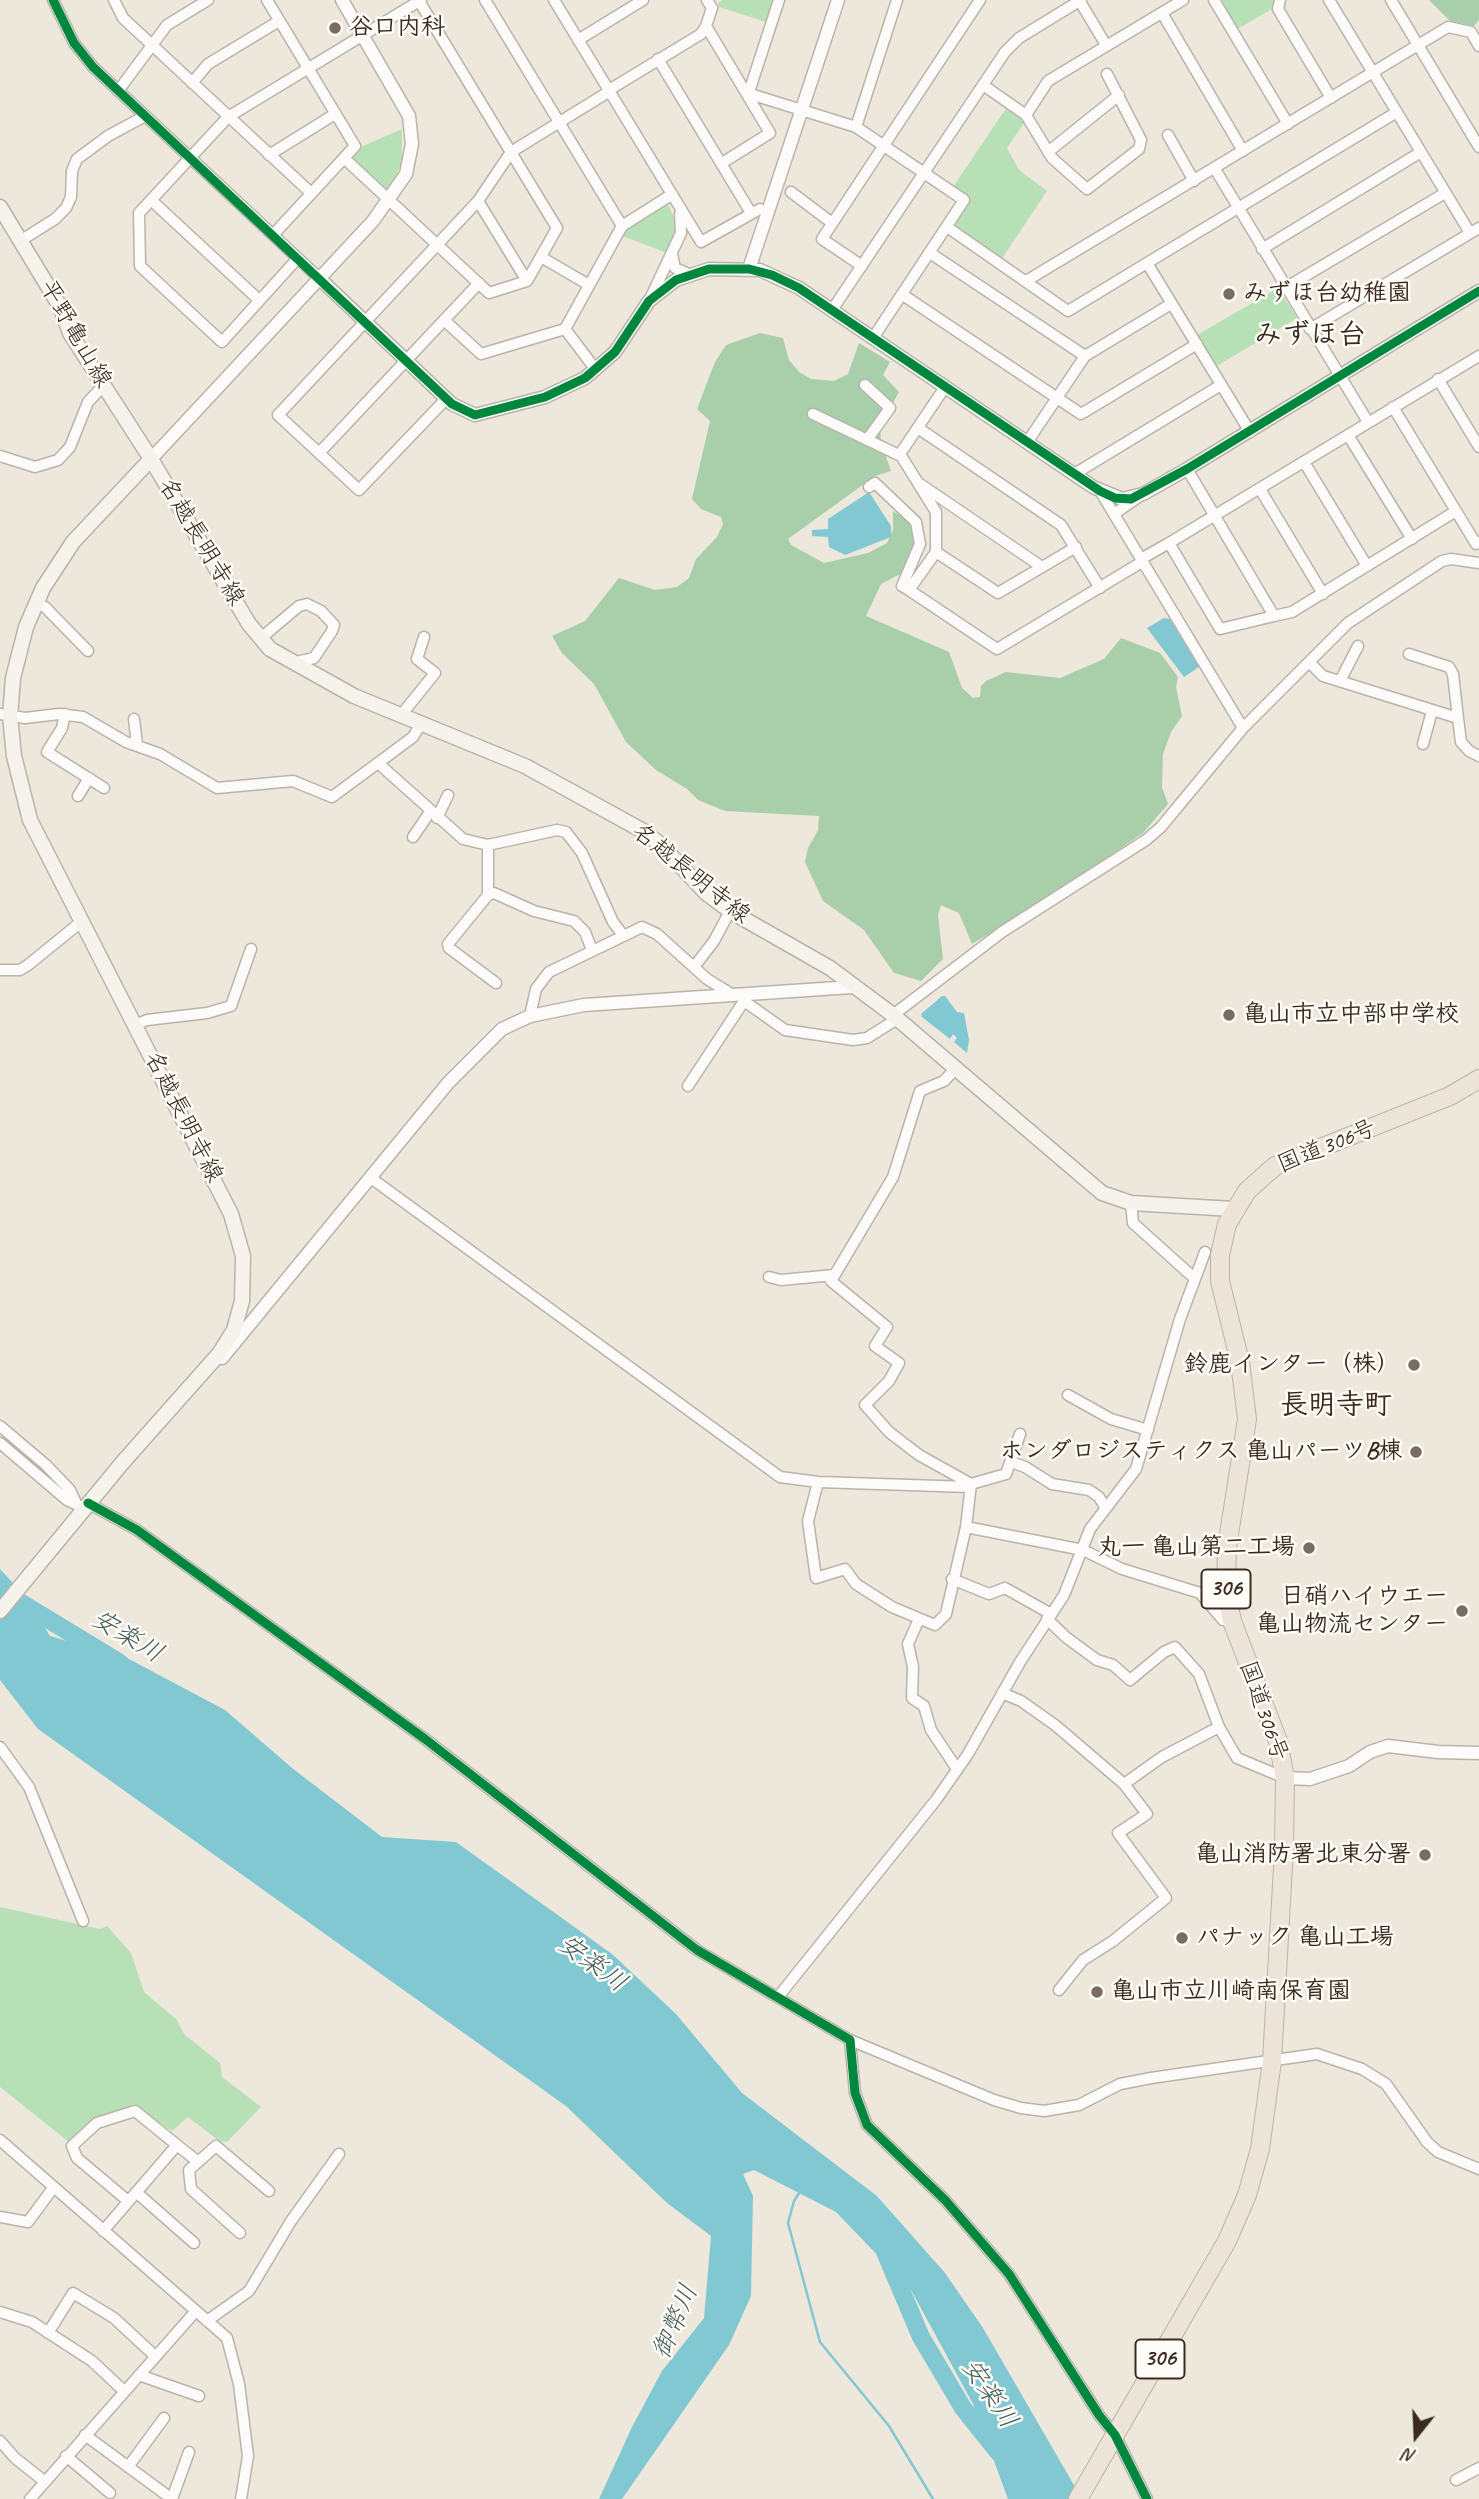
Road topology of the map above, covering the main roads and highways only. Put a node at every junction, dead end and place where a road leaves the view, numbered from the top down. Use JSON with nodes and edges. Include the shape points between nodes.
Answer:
{"nodes":[{"id":1,"x":0,"y":208,"type":"edge"},
{"id":2,"x":151,"y":459,"type":"junction"},
{"id":3,"x":5,"y":715,"type":"edge"},
{"id":4,"x":1479,"y":1079,"type":"edge"},
{"id":5,"x":1234,"y":1209,"type":"junction"},
{"id":6,"x":0,"y":1611,"type":"edge"},
{"id":7,"x":1078,"y":2499,"type":"edge"}],
"edges":[{"from":1,"to":2,"type":"main road","name":"平野亀山線","via":[[61,308],[69,333]]},
{"from":2,"to":3,"type":"main road","name":"名越長明寺線","via":[[73,542],[36,603]]},
{"from":2,"to":5,"type":"main road","name":"名越長明寺線","via":[[261,638],[292,663],[354,696],[524,766],[645,832],[706,893],[830,968],[895,1017],[1090,1184],[1112,1197],[1131,1203]]},
{"from":3,"to":6,"type":"main road","name":"名越長明寺線","via":[[23,803],[236,1226],[243,1256],[242,1301],[225,1346],[82,1507]]},
{"from":4,"to":5,"type":"highway","name":"国道306号","number":"306","via":[[1450,1096],[1275,1166]]},
{"from":5,"to":7,"type":"highway","name":"国道306号","number":"306","via":[[1220,1255],[1220,1281],[1240,1362],[1247,1419],[1225,1571],[1232,1621],[1278,1741],[1284,1778],[1272,2062],[1260,2149],[1227,2241]]}]}
